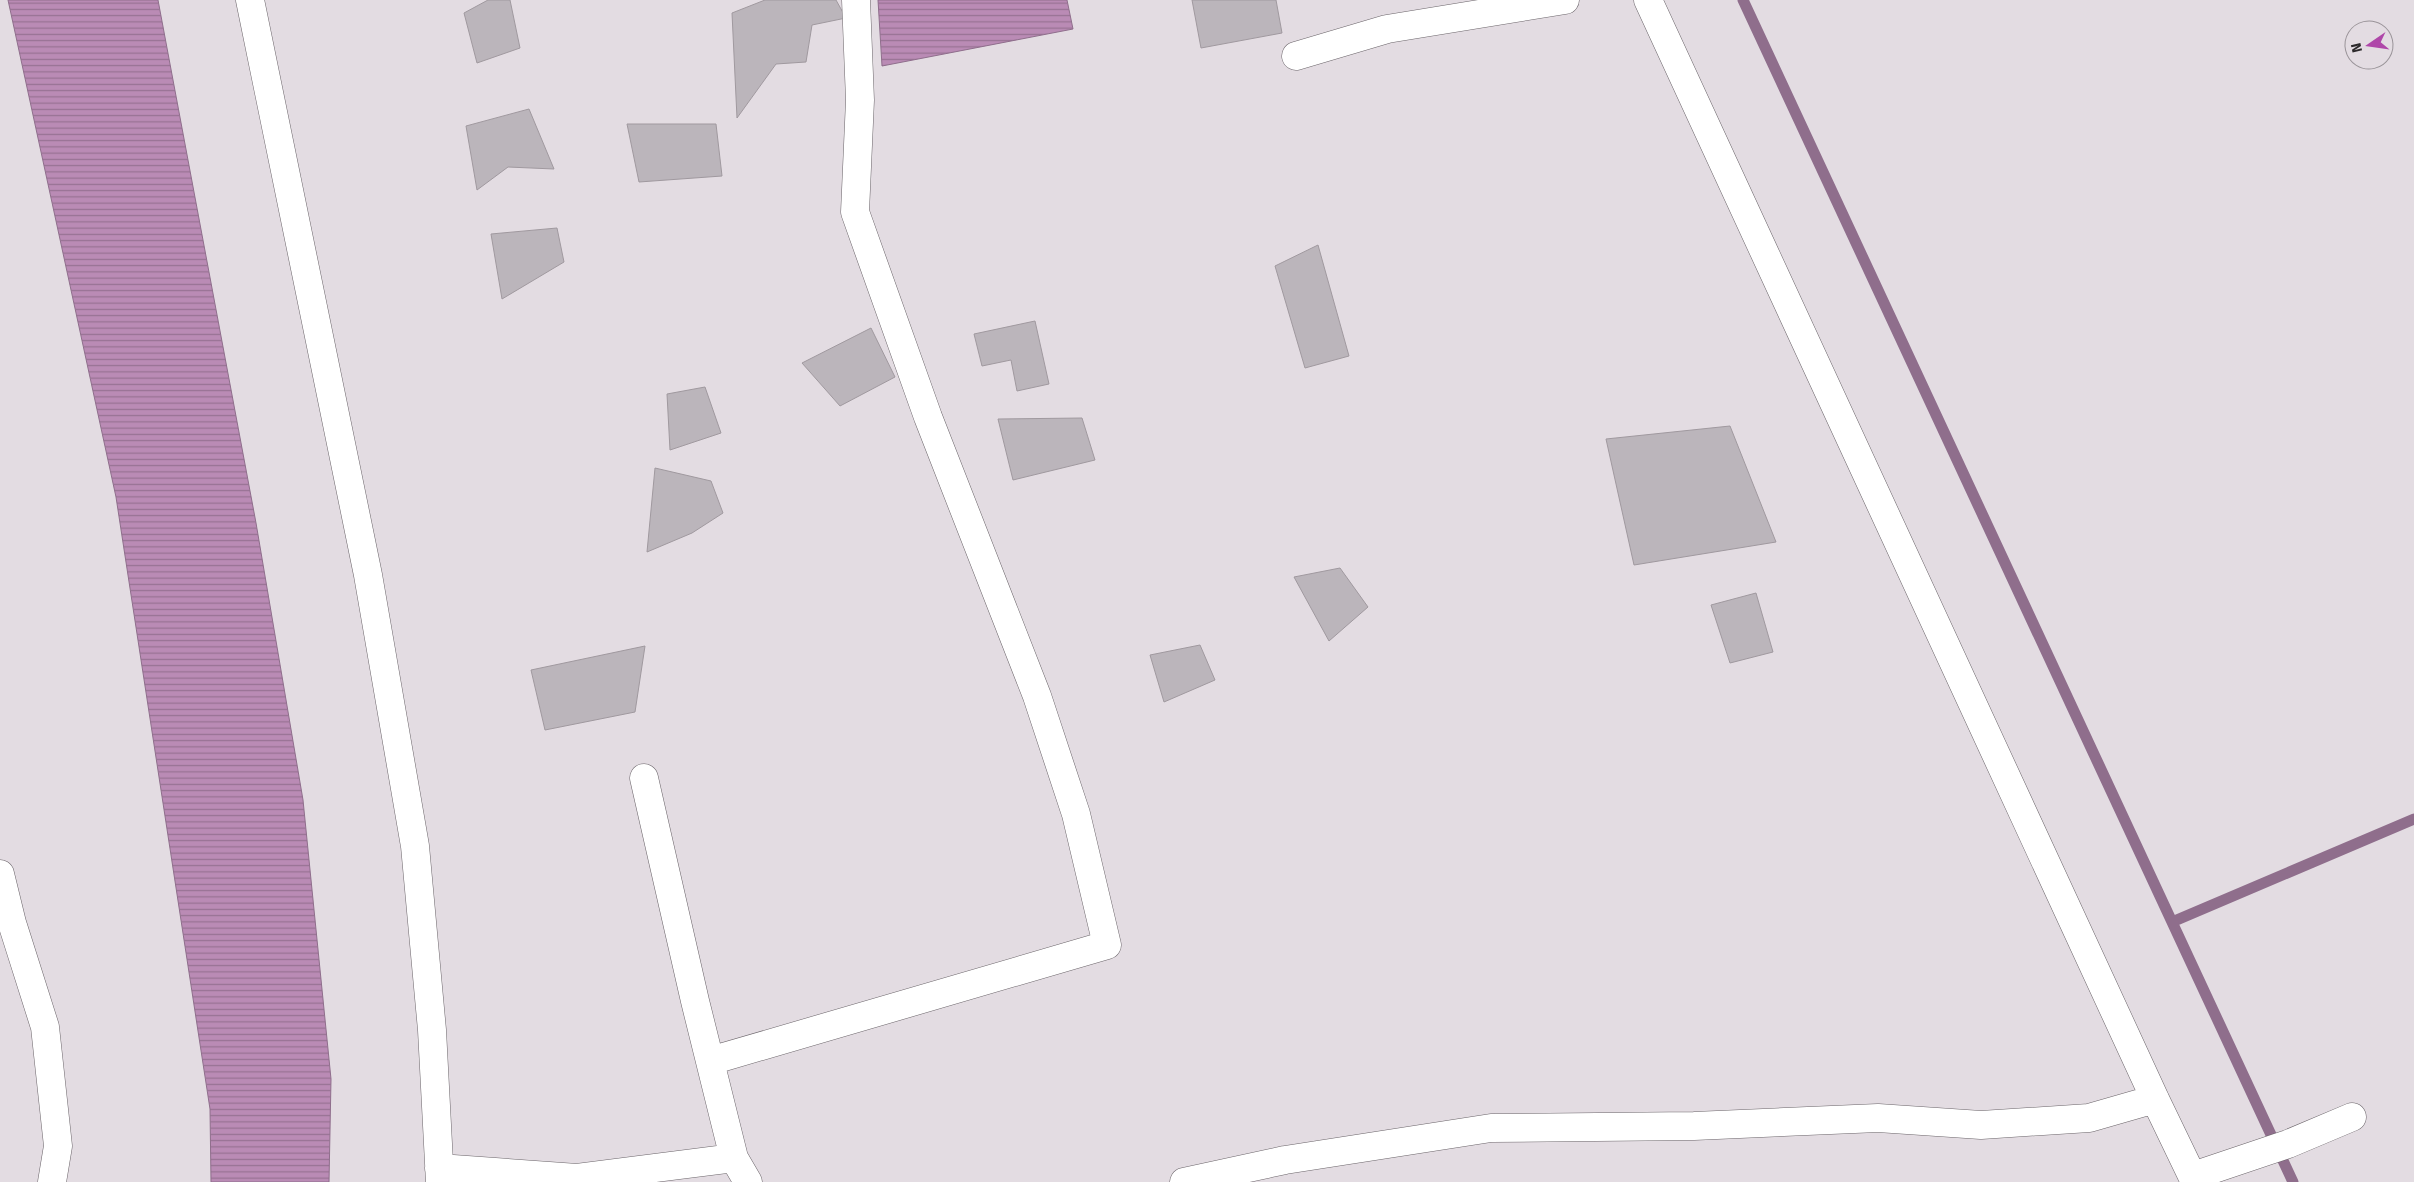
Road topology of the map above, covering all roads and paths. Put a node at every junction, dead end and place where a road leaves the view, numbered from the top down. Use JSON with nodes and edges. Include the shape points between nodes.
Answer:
{"nodes":[{"id":1,"x":250,"y":0,"type":"edge"},
{"id":2,"x":856,"y":0,"type":"edge"},
{"id":3,"x":1648,"y":0,"type":"edge"},
{"id":4,"x":1560,"y":1,"type":"edge"},
{"id":5,"x":1296,"y":56,"type":"dead end"},
{"id":6,"x":644,"y":778,"type":"dead end"},
{"id":7,"x":0,"y":874,"type":"edge"},
{"id":8,"x":710,"y":1061,"type":"junction"},
{"id":9,"x":2155,"y":1099,"type":"junction"},
{"id":10,"x":2352,"y":1117,"type":"dead end"},
{"id":11,"x":734,"y":1158,"type":"junction"},
{"id":12,"x":440,"y":1175,"type":"edge"},
{"id":13,"x":2194,"y":1179,"type":"edge"},
{"id":14,"x":52,"y":1182,"type":"edge"},
{"id":15,"x":748,"y":1182,"type":"edge"},
{"id":16,"x":1184,"y":1182,"type":"edge"}],
"edges":[{"from":1,"to":12,"type":"street","via":[[366,566],[415,846],[432,1030]]},
{"from":2,"to":8,"type":"street","via":[[860,100],[855,212],[928,417],[1037,696],[1076,814],[1107,944]]},
{"from":3,"to":9,"type":"street"},
{"from":4,"to":5,"type":"street","via":[[1387,29]]},
{"from":6,"to":8,"type":"street"},
{"from":7,"to":14,"type":"street","via":[[45,1027],[58,1146]]},
{"from":8,"to":11,"type":"street"},
{"from":9,"to":13,"type":"street"},
{"from":9,"to":16,"type":"street","via":[[2089,1118],[1981,1125],[1878,1118],[1694,1126],[1491,1128],[1285,1160]]},
{"from":10,"to":13,"type":"street"},
{"from":11,"to":12,"type":"street","via":[[577,1178]]},
{"from":11,"to":15,"type":"street"}]}
